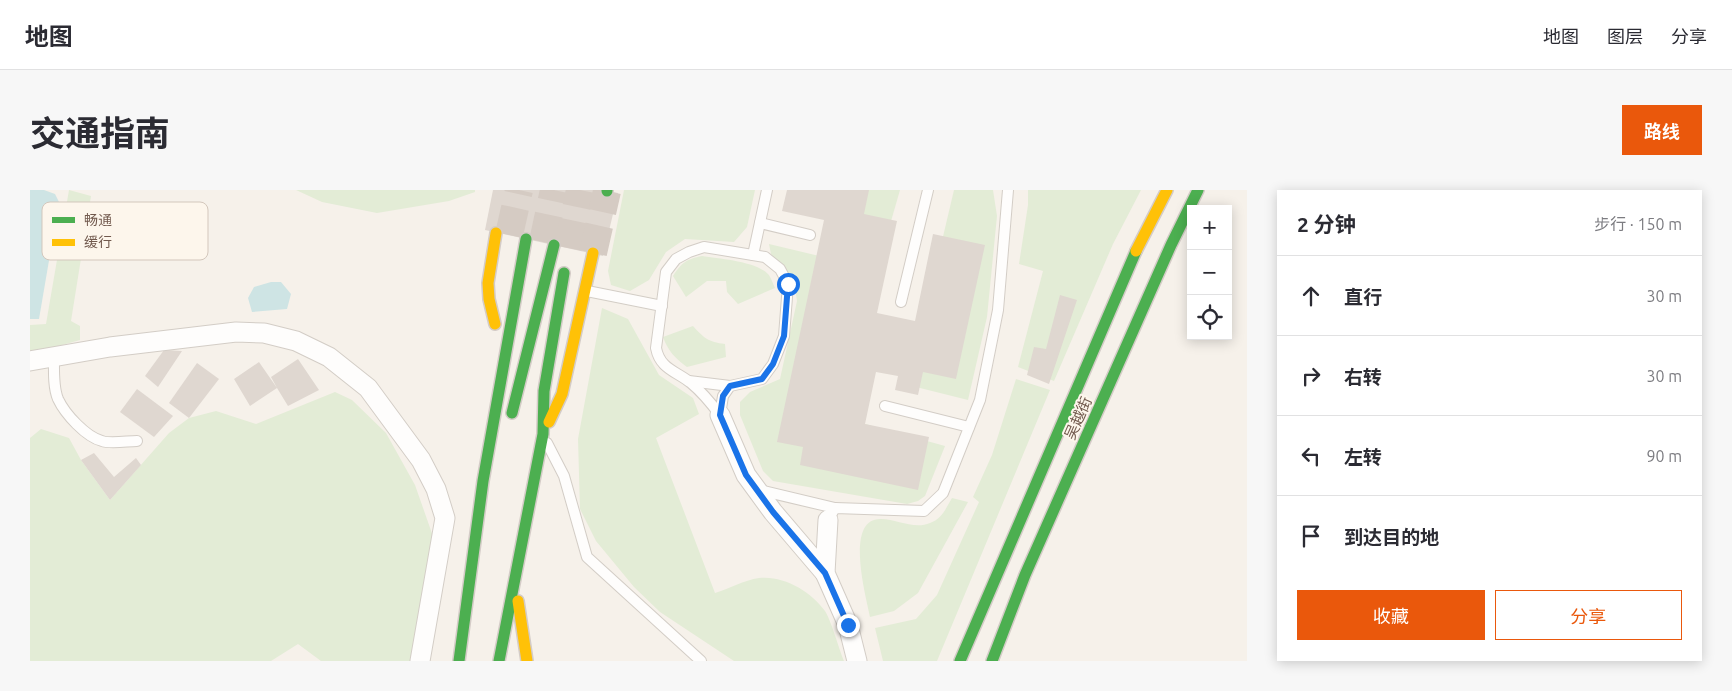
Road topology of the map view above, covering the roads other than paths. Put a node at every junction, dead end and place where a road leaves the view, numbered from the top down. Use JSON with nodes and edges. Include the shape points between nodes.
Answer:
{"nodes":[{"id":1,"x":767,"y":190,"type":"edge"},
{"id":2,"x":928,"y":190,"type":"edge"},
{"id":3,"x":1008,"y":190,"type":"edge"},
{"id":4,"x":1167,"y":190,"type":"edge"},
{"id":5,"x":1198,"y":190,"type":"edge"},
{"id":6,"x":760,"y":223,"type":"junction"},
{"id":7,"x":496,"y":232,"type":"tunnel mouth"},
{"id":8,"x":810,"y":234,"type":"dead end"},
{"id":9,"x":526,"y":239,"type":"dead end"},
{"id":10,"x":548,"y":244,"type":"tunnel mouth"},
{"id":11,"x":593,"y":253,"type":"tunnel mouth"},
{"id":12,"x":752,"y":255,"type":"junction"},
{"id":13,"x":567,"y":258,"type":"tunnel mouth"},
{"id":14,"x":579,"y":289,"type":"junction"},
{"id":15,"x":500,"y":294,"type":"dead end"},
{"id":16,"x":901,"y":302,"type":"dead end"},
{"id":17,"x":662,"y":306,"type":"junction"},
{"id":18,"x":54,"y":357,"type":"junction"},
{"id":19,"x":30,"y":361,"type":"edge"},
{"id":20,"x":492,"y":363,"type":"dead end"},
{"id":21,"x":689,"y":381,"type":"junction"},
{"id":22,"x":730,"y":386,"type":"junction"},
{"id":23,"x":886,"y":406,"type":"dead end"},
{"id":24,"x":720,"y":415,"type":"junction"},
{"id":25,"x":969,"y":427,"type":"junction"},
{"id":26,"x":508,"y":428,"type":"dead end"},
{"id":27,"x":542,"y":434,"type":"junction"},
{"id":28,"x":137,"y":441,"type":"dead end"},
{"id":29,"x":483,"y":481,"type":"junction"},
{"id":30,"x":756,"y":489,"type":"junction"},
{"id":31,"x":832,"y":514,"type":"junction"},
{"id":32,"x":486,"y":544,"type":"dead end"},
{"id":33,"x":825,"y":573,"type":"junction"},
{"id":34,"x":515,"y":578,"type":"junction"},
{"id":35,"x":420,"y":661,"type":"edge"},
{"id":36,"x":460,"y":661,"type":"edge"},
{"id":37,"x":499,"y":661,"type":"edge"},
{"id":38,"x":527,"y":661,"type":"edge"},
{"id":39,"x":701,"y":661,"type":"edge"},
{"id":40,"x":857,"y":661,"type":"edge"},
{"id":41,"x":960,"y":661,"type":"edge"},
{"id":42,"x":992,"y":661,"type":"edge"}],
"edges":[{"from":1,"to":6,"type":"lane"},
{"from":2,"to":16,"type":"lane"},
{"from":3,"to":25,"type":"lane","via":[[998,310],[980,400]]},
{"from":4,"to":41,"type":"highway","via":[[1138,247]]},
{"from":5,"to":42,"type":"highway","name":"吴越街","via":[[1025,575]]},
{"from":6,"to":8,"type":"lane"},
{"from":6,"to":12,"type":"lane"},
{"from":7,"to":15,"type":"highway","via":[[488,283],[495,328]]},
{"from":9,"to":29,"type":"highway"},
{"from":10,"to":26,"type":"highway"},
{"from":11,"to":14,"type":"highway"},
{"from":12,"to":17,"type":"lane","via":[[704,247],[676,259],[666,272]]},
{"from":12,"to":22,"type":"lane","via":[[765,257],[780,268],[788,284],[784,336],[773,364],[762,379]]},
{"from":13,"to":27,"type":"highway","via":[[544,391]]},
{"from":14,"to":17,"type":"lane"},
{"from":14,"to":27,"type":"highway","via":[[562,394]]},
{"from":17,"to":21,"type":"lane","via":[[656,348],[658,357],[670,371]]},
{"from":18,"to":19,"type":"street"},
{"from":18,"to":28,"type":"lane","via":[[58,399],[71,418],[103,442]]},
{"from":18,"to":35,"type":"street","via":[[236,332],[264,334],[296,341],[328,357],[368,388],[421,460],[436,489],[445,518]]},
{"from":20,"to":29,"type":"highway"},
{"from":21,"to":22,"type":"lane"},
{"from":21,"to":24,"type":"lane"},
{"from":22,"to":24,"type":"lane","via":[[723,396]]},
{"from":23,"to":25,"type":"lane"},
{"from":24,"to":30,"type":"street","via":[[746,475]]},
{"from":25,"to":31,"type":"lane","via":[[943,493],[924,511]]},
{"from":27,"to":34,"type":"highway"},
{"from":27,"to":39,"type":"lane","via":[[564,476],[586,557]]},
{"from":29,"to":36,"type":"highway"},
{"from":30,"to":31,"type":"lane"},
{"from":30,"to":33,"type":"street"},
{"from":31,"to":33,"type":"street"},
{"from":32,"to":36,"type":"highway"},
{"from":33,"to":40,"type":"street","via":[[848,625]]},
{"from":34,"to":37,"type":"highway"},
{"from":34,"to":38,"type":"highway"}]}
